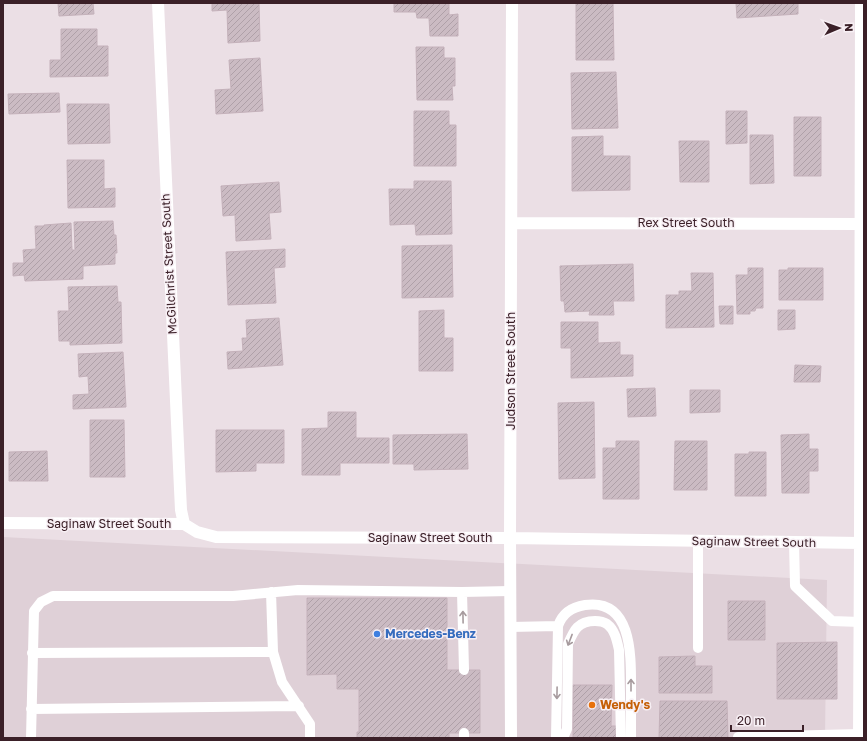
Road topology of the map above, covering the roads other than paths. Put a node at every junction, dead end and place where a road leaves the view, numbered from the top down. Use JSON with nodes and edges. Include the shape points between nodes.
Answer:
{"nodes":[{"id":1,"x":158,"y":3,"type":"edge"},
{"id":2,"x":512,"y":3,"type":"edge"},
{"id":3,"x":861,"y":3,"type":"edge"},
{"id":4,"x":512,"y":223,"type":"junction"},
{"id":5,"x":860,"y":224,"type":"junction"},
{"id":6,"x":3,"y":524,"type":"edge"},
{"id":7,"x":184,"y":524,"type":"junction"},
{"id":8,"x":510,"y":538,"type":"junction"},
{"id":9,"x":698,"y":541,"type":"junction"},
{"id":10,"x":794,"y":542,"type":"junction"},
{"id":11,"x":860,"y":543,"type":"junction"},
{"id":12,"x":510,"y":591,"type":"junction"},
{"id":13,"x":271,"y":592,"type":"junction"},
{"id":14,"x":462,"y":592,"type":"junction"},
{"id":15,"x":860,"y":622,"type":"junction"},
{"id":16,"x":558,"y":626,"type":"junction"},
{"id":17,"x":510,"y":627,"type":"junction"},
{"id":18,"x":698,"y":648,"type":"dead end"},
{"id":19,"x":273,"y":652,"type":"junction"},
{"id":20,"x":32,"y":653,"type":"junction"},
{"id":21,"x":464,"y":670,"type":"dead end"},
{"id":22,"x":299,"y":706,"type":"junction"},
{"id":23,"x":31,"y":710,"type":"junction"},
{"id":24,"x":859,"y":736,"type":"edge"},
{"id":25,"x":800,"y":737,"type":"edge"},
{"id":26,"x":31,"y":738,"type":"edge"},
{"id":27,"x":310,"y":738,"type":"edge"},
{"id":28,"x":511,"y":738,"type":"edge"},
{"id":29,"x":556,"y":738,"type":"edge"},
{"id":30,"x":563,"y":738,"type":"edge"},
{"id":31,"x":621,"y":738,"type":"edge"},
{"id":32,"x":631,"y":738,"type":"edge"},
{"id":33,"x":738,"y":738,"type":"edge"}],
"edges":[{"from":1,"to":7,"type":"street","name":"McGilchrist Street South","via":[[181,510]]},
{"from":2,"to":4,"type":"street","name":"Judson Street South"},
{"from":3,"to":5,"type":"street"},
{"from":4,"to":5,"type":"street","name":"Rex Street South"},
{"from":4,"to":8,"type":"street","name":"Judson Street South"},
{"from":5,"to":11,"type":"street"},
{"from":6,"to":7,"type":"street","name":"Saginaw Street South"},
{"from":7,"to":8,"type":"street","name":"Saginaw Street South","via":[[197,532],[216,536]]},
{"from":8,"to":9,"type":"street","name":"Saginaw Street South"},
{"from":8,"to":12,"type":"street","name":"Judson Street South"},
{"from":9,"to":10,"type":"street","name":"Saginaw Street South"},
{"from":9,"to":18,"type":"lane"},
{"from":10,"to":11,"type":"street","name":"Saginaw Street South"},
{"from":10,"to":15,"type":"lane","via":[[795,586],[832,621]]},
{"from":11,"to":15,"type":"street"},
{"from":12,"to":14,"type":"lane"},
{"from":12,"to":17,"type":"street","name":"Judson Street South"},
{"from":13,"to":14,"type":"lane"},
{"from":13,"to":19,"type":"lane"},
{"from":13,"to":20,"type":"lane","via":[[233,596],[53,596],[41,602],[34,611]]},
{"from":21,"to":14,"type":"lane","one_way":true},
{"from":15,"to":24,"type":"street"},
{"from":16,"to":17,"type":"lane"},
{"from":16,"to":29,"type":"lane","one_way":true},
{"from":32,"to":16,"type":"lane","one_way":true,"via":[[630,646],[621,623],[605,606],[596,604],[583,605],[565,614]]},
{"from":17,"to":28,"type":"street","name":"Judson Street South"},
{"from":19,"to":20,"type":"lane"},
{"from":19,"to":22,"type":"lane","via":[[282,682]]},
{"from":20,"to":23,"type":"lane"},
{"from":22,"to":23,"type":"lane"},
{"from":22,"to":27,"type":"lane","via":[[310,724]]},
{"from":23,"to":26,"type":"lane"},
{"from":24,"to":25,"type":"lane"},
{"from":25,"to":33,"type":"lane"},
{"from":31,"to":30,"type":"lane","one_way":true,"via":[[619,650],[616,637],[606,624],[600,621],[579,625],[568,644],[567,729]]}]}
